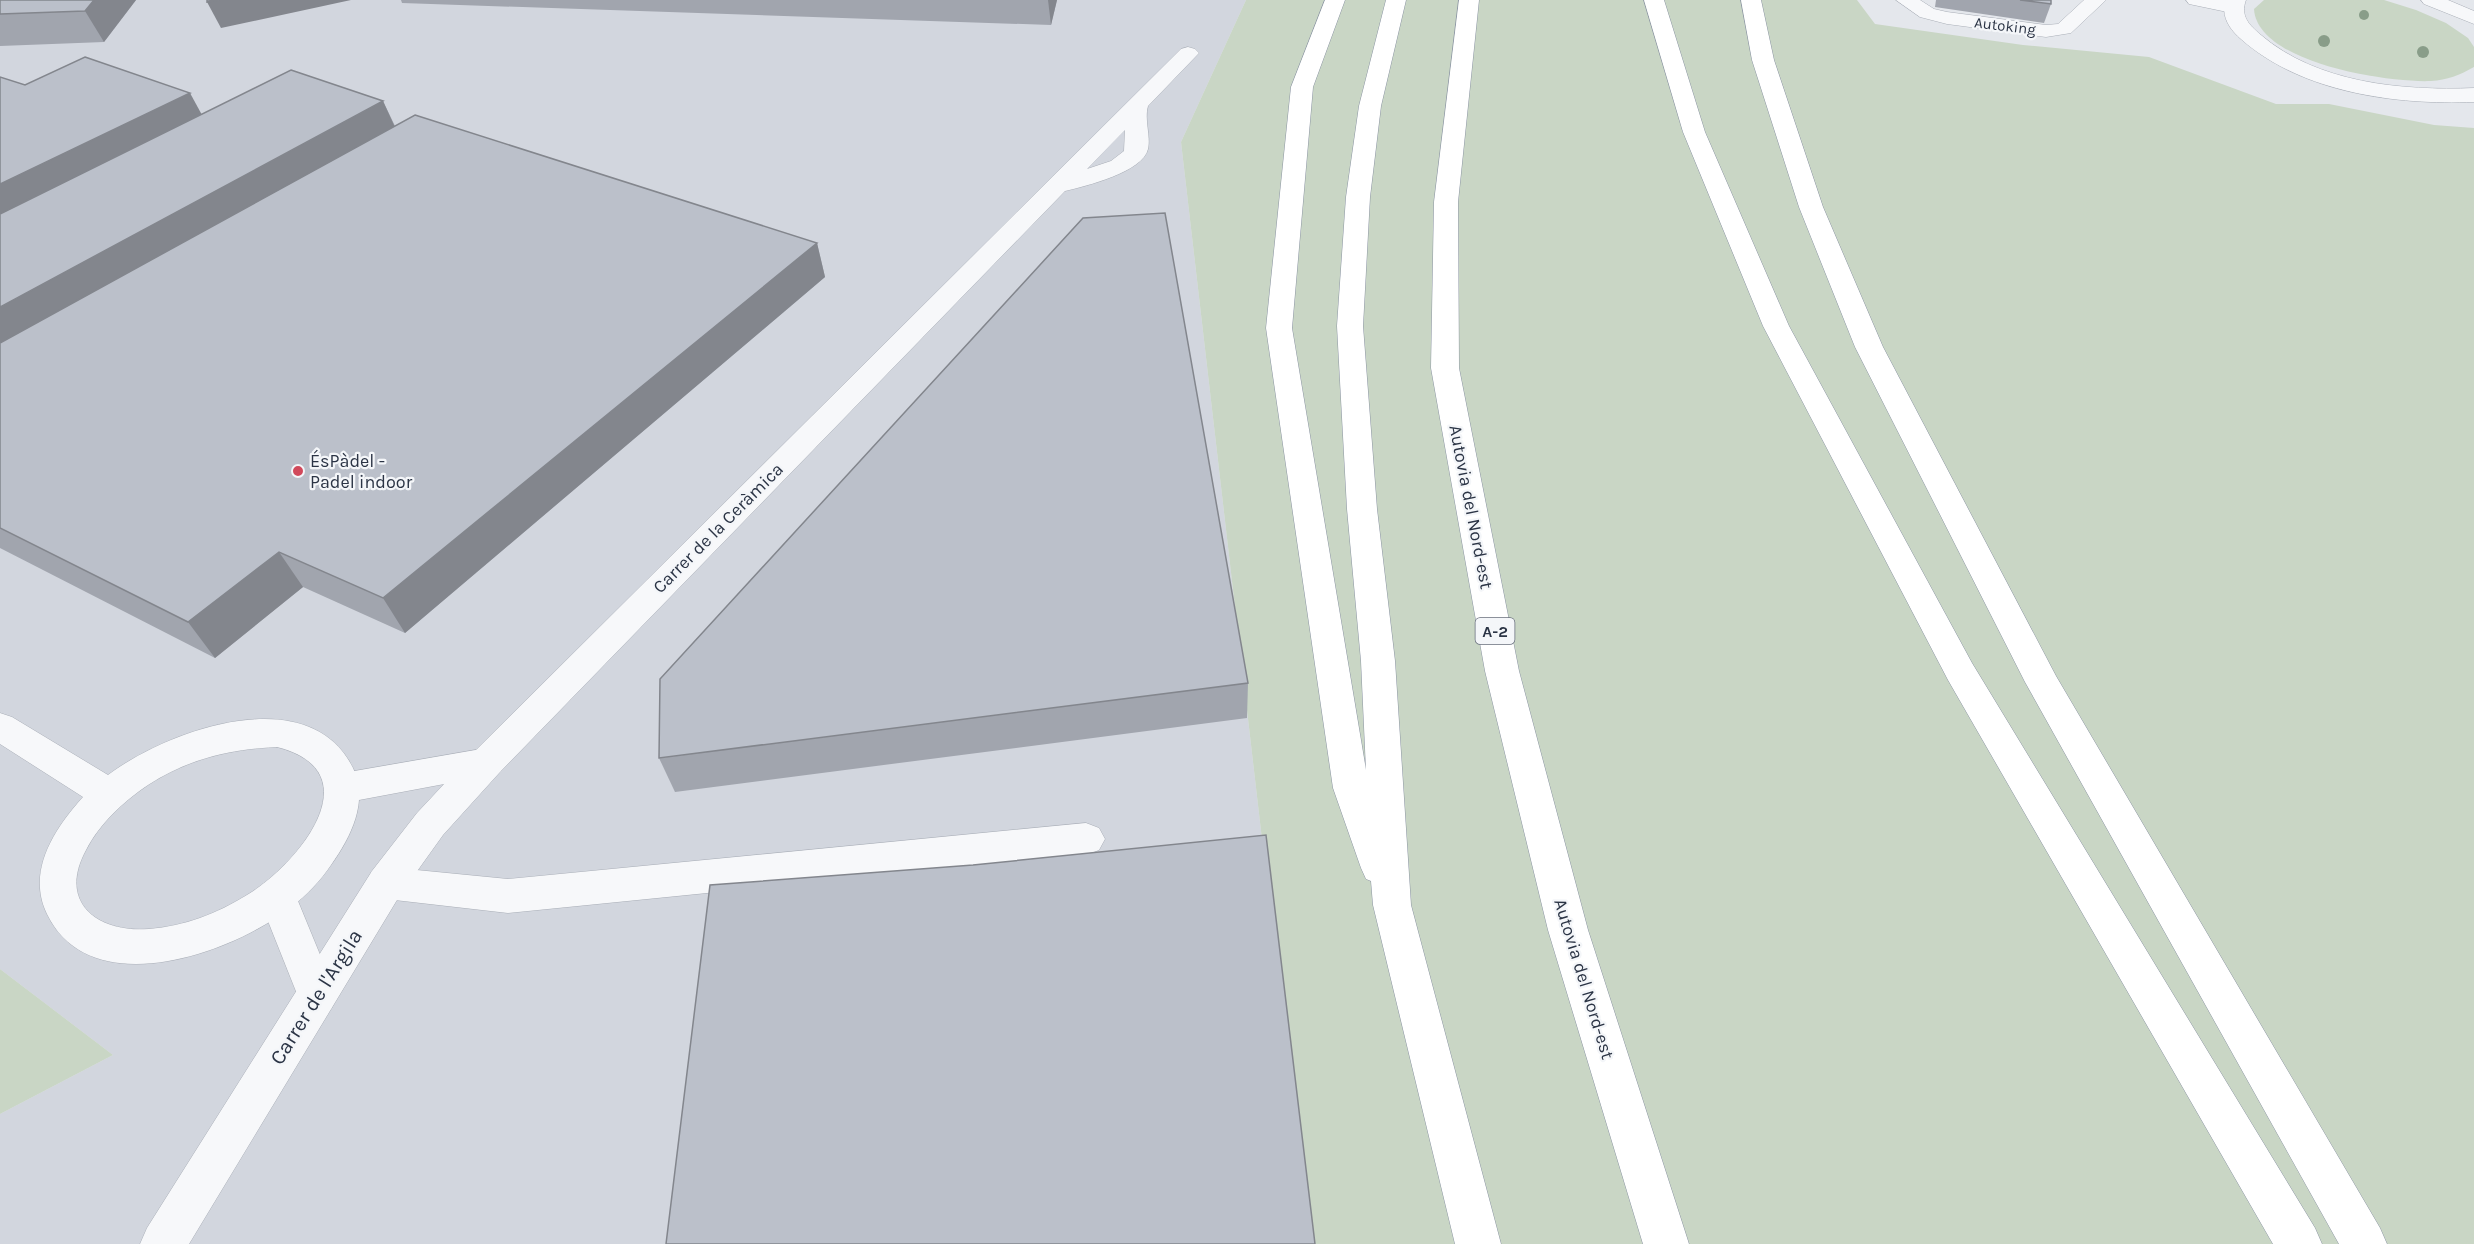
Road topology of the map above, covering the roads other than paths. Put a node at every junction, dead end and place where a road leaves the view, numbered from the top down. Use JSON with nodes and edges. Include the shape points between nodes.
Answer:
{"nodes":[{"id":1,"x":1335,"y":0,"type":"edge"},
{"id":2,"x":1396,"y":0,"type":"edge"},
{"id":3,"x":1468,"y":0,"type":"edge"},
{"id":4,"x":1654,"y":0,"type":"edge"},
{"id":5,"x":1751,"y":0,"type":"edge"},
{"id":6,"x":1906,"y":0,"type":"edge"},
{"id":7,"x":2097,"y":0,"type":"edge"},
{"id":8,"x":2196,"y":0,"type":"edge"},
{"id":9,"x":2430,"y":0,"type":"edge"},
{"id":10,"x":2234,"y":3,"type":"edge"},
{"id":11,"x":2468,"y":13,"type":"edge"},
{"id":12,"x":1188,"y":53,"type":"dead end"},
{"id":13,"x":2474,"y":94,"type":"edge"},
{"id":14,"x":0,"y":727,"type":"edge"},
{"id":15,"x":487,"y":762,"type":"junction"},
{"id":16,"x":343,"y":788,"type":"junction"},
{"id":17,"x":109,"y":794,"type":"junction"},
{"id":18,"x":1086,"y":839,"type":"dead end"},
{"id":19,"x":386,"y":883,"type":"junction"},
{"id":20,"x":277,"y":896,"type":"junction"},
{"id":21,"x":1392,"y":905,"type":"junction"},
{"id":22,"x":317,"y":996,"type":"junction"},
{"id":23,"x":163,"y":1244,"type":"edge"},
{"id":24,"x":1478,"y":1244,"type":"edge"},
{"id":25,"x":1666,"y":1244,"type":"edge"},
{"id":26,"x":2299,"y":1244,"type":"edge"},
{"id":27,"x":2364,"y":1244,"type":"edge"}],
"edges":[{"from":1,"to":21,"type":"highway","via":[[1302,87],[1279,328],[1352,788]]},
{"from":2,"to":21,"type":"highway","via":[[1370,106],[1358,197],[1350,326],[1362,509],[1378,662]]},
{"from":3,"to":25,"type":"highway","name":"Autovia del Nord-est","number":"A-2","via":[[1446,202],[1445,368],[1502,671],[1568,930]]},
{"from":4,"to":26,"type":"highway","via":[[1694,132],[1776,326],[1960,671]]},
{"from":5,"to":27,"type":"highway","via":[[1763,60],[1811,207],[1869,347],[2042,682]]},
{"from":6,"to":7,"type":"street","name":"Autoking","via":[[1926,13],[1947,18],[2046,31],[2064,29]]},
{"from":8,"to":10,"type":"street"},
{"from":9,"to":11,"type":"street"},
{"from":10,"to":13,"type":"street","via":[[2236,23],[2252,40],[2317,74],[2362,87],[2408,94]]},
{"from":12,"to":15,"type":"street","name":"Carrer de la Ceràmica"},
{"from":14,"to":17,"type":"street"},
{"from":15,"to":16,"type":"street"},
{"from":15,"to":19,"type":"street","name":"Carrer de l'Argila","via":[[430,824]]},
{"from":16,"to":17,"type":"street","via":[[333,762],[311,743],[277,733],[237,734],[192,746],[149,766]]},
{"from":16,"to":20,"type":"street","via":[[340,814],[328,842]]},
{"from":17,"to":20,"type":"street","via":[[79,827],[61,862],[57,895],[70,922],[97,940],[136,947],[183,941],[232,924]]},
{"from":18,"to":19,"type":"street","via":[[508,896]]},
{"from":19,"to":22,"type":"street","name":"Carrer de l'Argila"},
{"from":20,"to":22,"type":"street"},
{"from":21,"to":24,"type":"highway"},
{"from":22,"to":23,"type":"street","name":"Carrer de l'Argila"}]}
